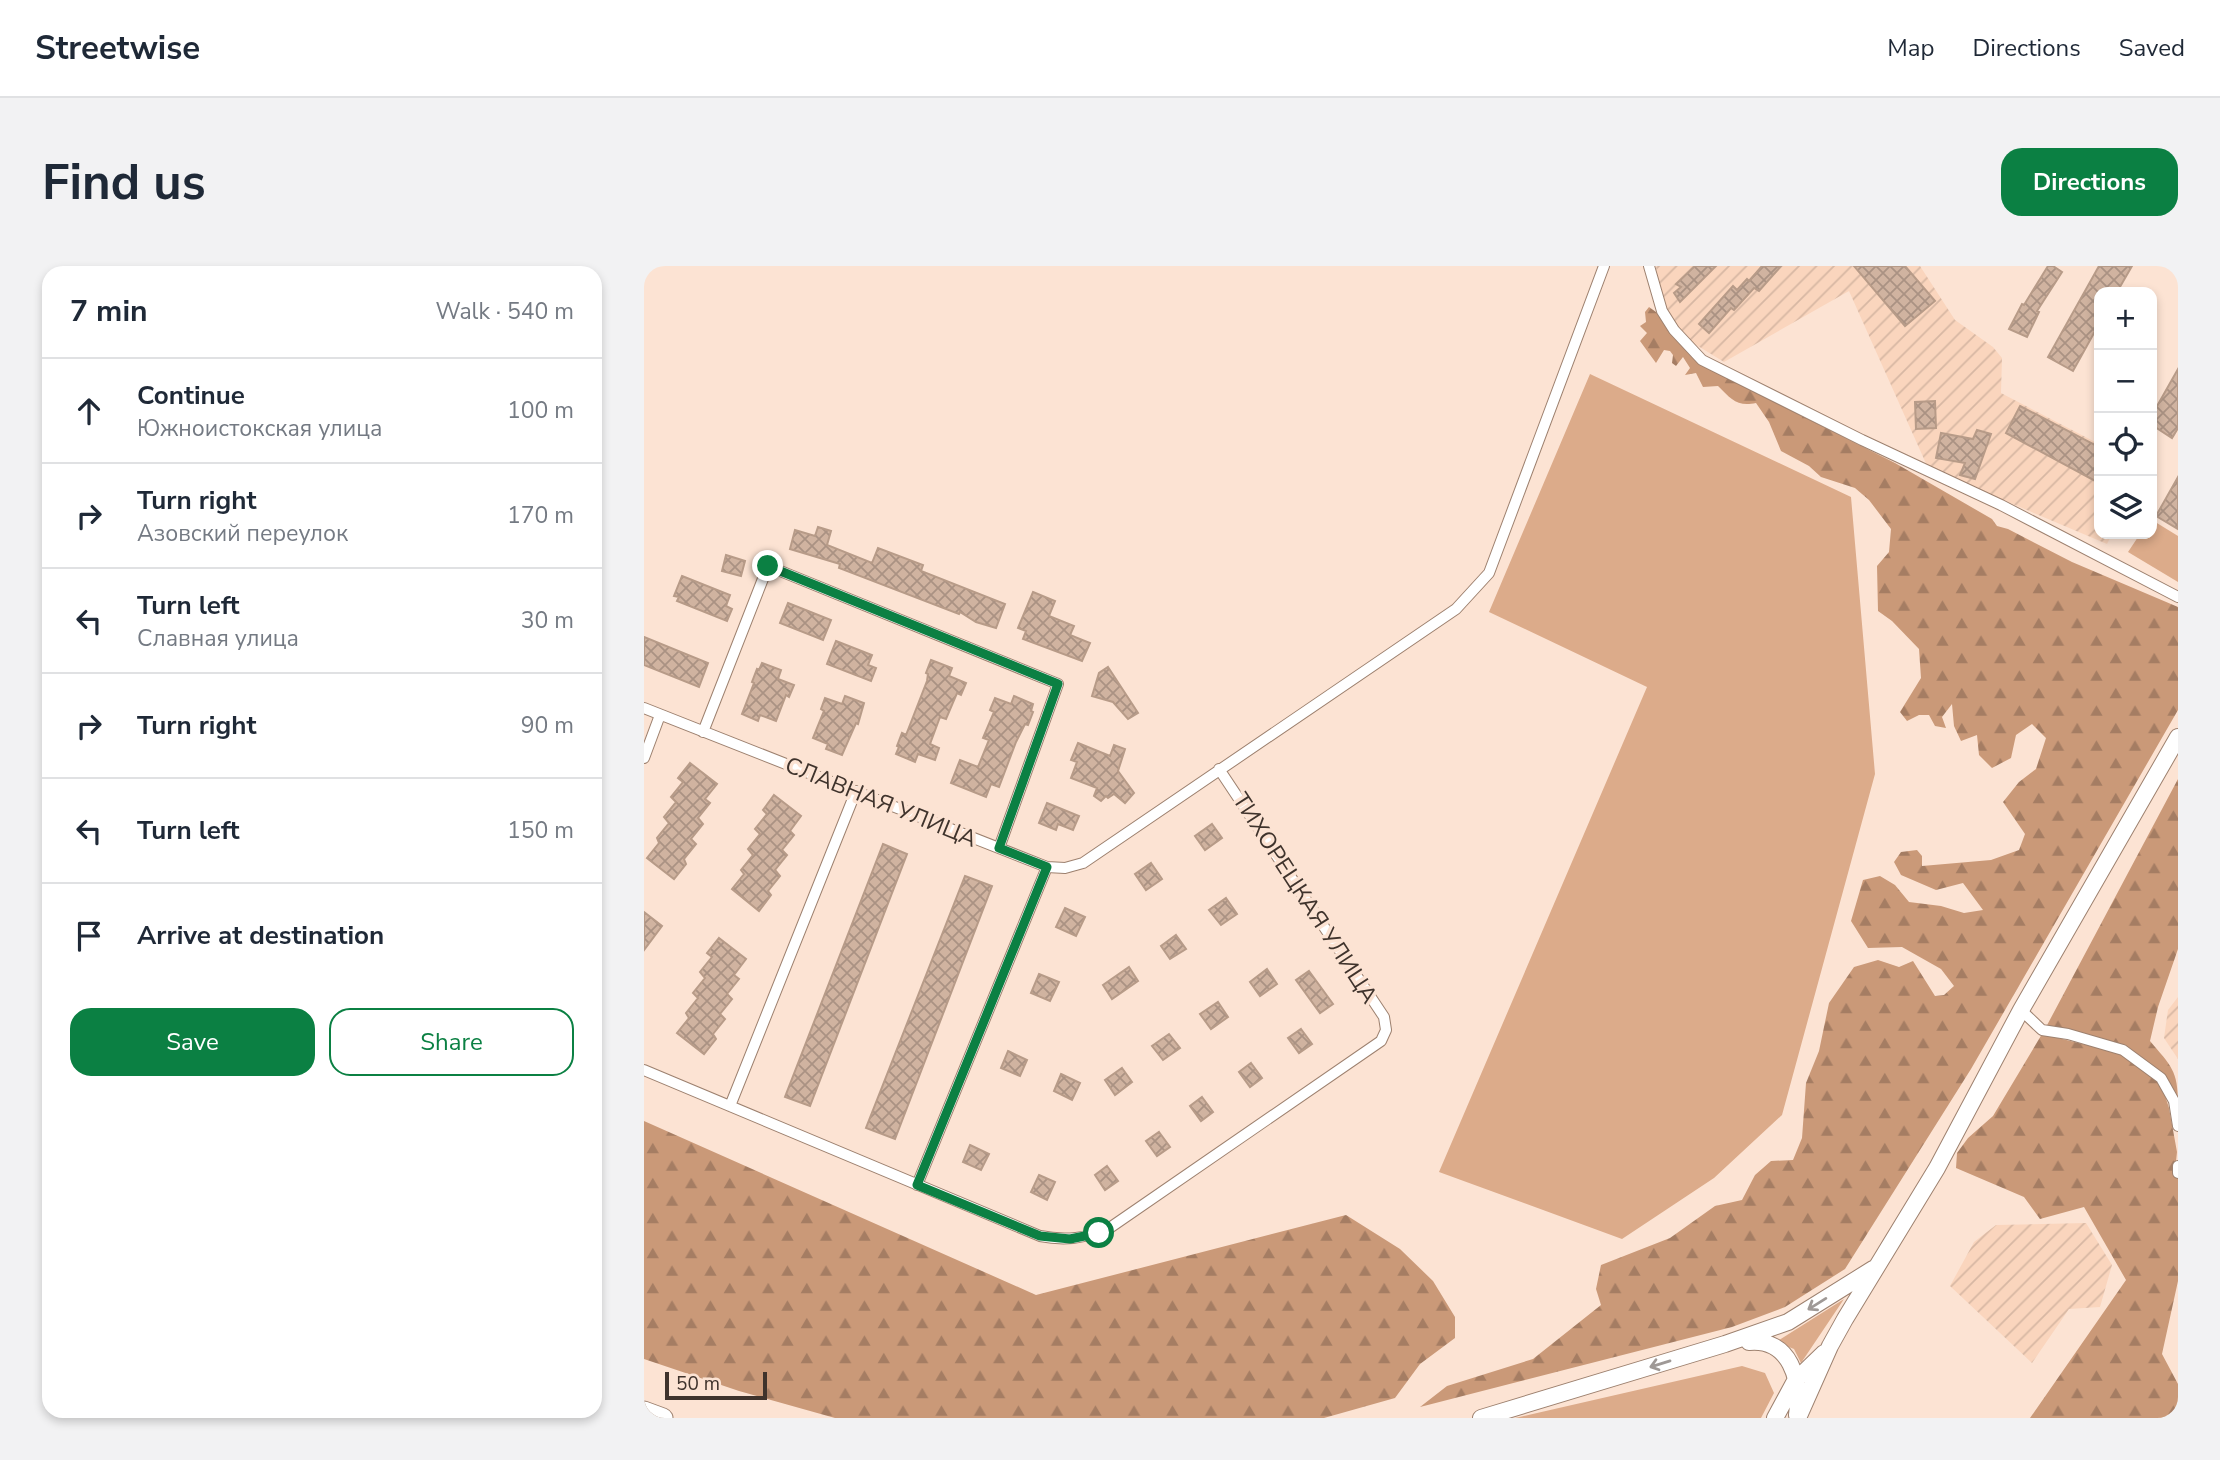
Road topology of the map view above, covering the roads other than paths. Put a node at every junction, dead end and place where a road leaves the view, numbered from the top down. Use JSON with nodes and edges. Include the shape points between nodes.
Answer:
{"nodes":[{"id":1,"x":1604,"y":266,"type":"edge"},
{"id":2,"x":1649,"y":266,"type":"edge"},
{"id":3,"x":2178,"y":597,"type":"edge"},
{"id":4,"x":644,"y":708,"type":"edge"},
{"id":5,"x":660,"y":715,"type":"junction"},
{"id":6,"x":703,"y":732,"type":"junction"},
{"id":7,"x":2178,"y":737,"type":"edge"},
{"id":8,"x":644,"y":758,"type":"edge"},
{"id":9,"x":1219,"y":769,"type":"junction"},
{"id":10,"x":856,"y":791,"type":"junction"},
{"id":11,"x":999,"y":848,"type":"junction"},
{"id":12,"x":1047,"y":867,"type":"junction"},
{"id":13,"x":2021,"y":1010,"type":"junction"},
{"id":14,"x":644,"y":1070,"type":"edge"},
{"id":15,"x":730,"y":1106,"type":"junction"},
{"id":16,"x":2178,"y":1126,"type":"edge"},
{"id":17,"x":2178,"y":1166,"type":"edge"},
{"id":18,"x":2178,"y":1173,"type":"edge"},
{"id":19,"x":917,"y":1185,"type":"junction"},
{"id":20,"x":1875,"y":1267,"type":"junction"},
{"id":21,"x":1725,"y":1345,"type":"junction"},
{"id":22,"x":1830,"y":1346,"type":"junction"},
{"id":23,"x":1795,"y":1381,"type":"junction"},
{"id":24,"x":644,"y":1411,"type":"edge"},
{"id":25,"x":663,"y":1418,"type":"edge"},
{"id":26,"x":1481,"y":1418,"type":"edge"},
{"id":27,"x":1776,"y":1418,"type":"edge"},
{"id":28,"x":1797,"y":1418,"type":"edge"}],
"edges":[{"from":1,"to":9,"type":"street","name":"СЛАВНАЯ УЛИЦА","via":[[1489,573],[1456,609]]},
{"from":2,"to":3,"type":"street","via":[[1662,311],[1702,360]]},
{"from":4,"to":5,"type":"street","name":"СЛАВНАЯ УЛИЦА"},
{"from":5,"to":6,"type":"street","name":"СЛАВНАЯ УЛИЦА"},
{"from":5,"to":8,"type":"street"},
{"from":6,"to":10,"type":"street","name":"СЛАВНАЯ УЛИЦА"},
{"from":6,"to":11,"type":"street","via":[[768,566],[1058,684]]},
{"from":7,"to":13,"type":"street"},
{"from":9,"to":12,"type":"street","name":"СЛАВНАЯ УЛИЦА","via":[[1092,858],[1065,868]]},
{"from":9,"to":19,"type":"street","name":"ТИХОРЕЦКАЯ УЛИЦА","via":[[1384,1017],[1386,1030],[1381,1041],[1099,1233],[1070,1239],[1040,1236]]},
{"from":10,"to":11,"type":"street","name":"СЛАВНАЯ УЛИЦА"},
{"from":10,"to":15,"type":"street"},
{"from":11,"to":12,"type":"street","name":"СЛАВНАЯ УЛИЦА"},
{"from":12,"to":19,"type":"street"},
{"from":13,"to":16,"type":"street","via":[[2042,1030],[2123,1050],[2161,1078],[2174,1101]]},
{"from":13,"to":20,"type":"street","via":[[1937,1168]]},
{"from":14,"to":15,"type":"street"},
{"from":15,"to":19,"type":"street"},
{"from":17,"to":18,"type":"street"},
{"from":20,"to":21,"type":"street","one_way":true,"via":[[1788,1322]]},
{"from":20,"to":22,"type":"street"},
{"from":21,"to":23,"type":"street","via":[[1768,1341],[1785,1355]]},
{"from":21,"to":26,"type":"street","one_way":true},
{"from":22,"to":23,"type":"street"},
{"from":22,"to":28,"type":"street"},
{"from":23,"to":27,"type":"street"},
{"from":23,"to":28,"type":"street"},
{"from":24,"to":25,"type":"highway"}]}
